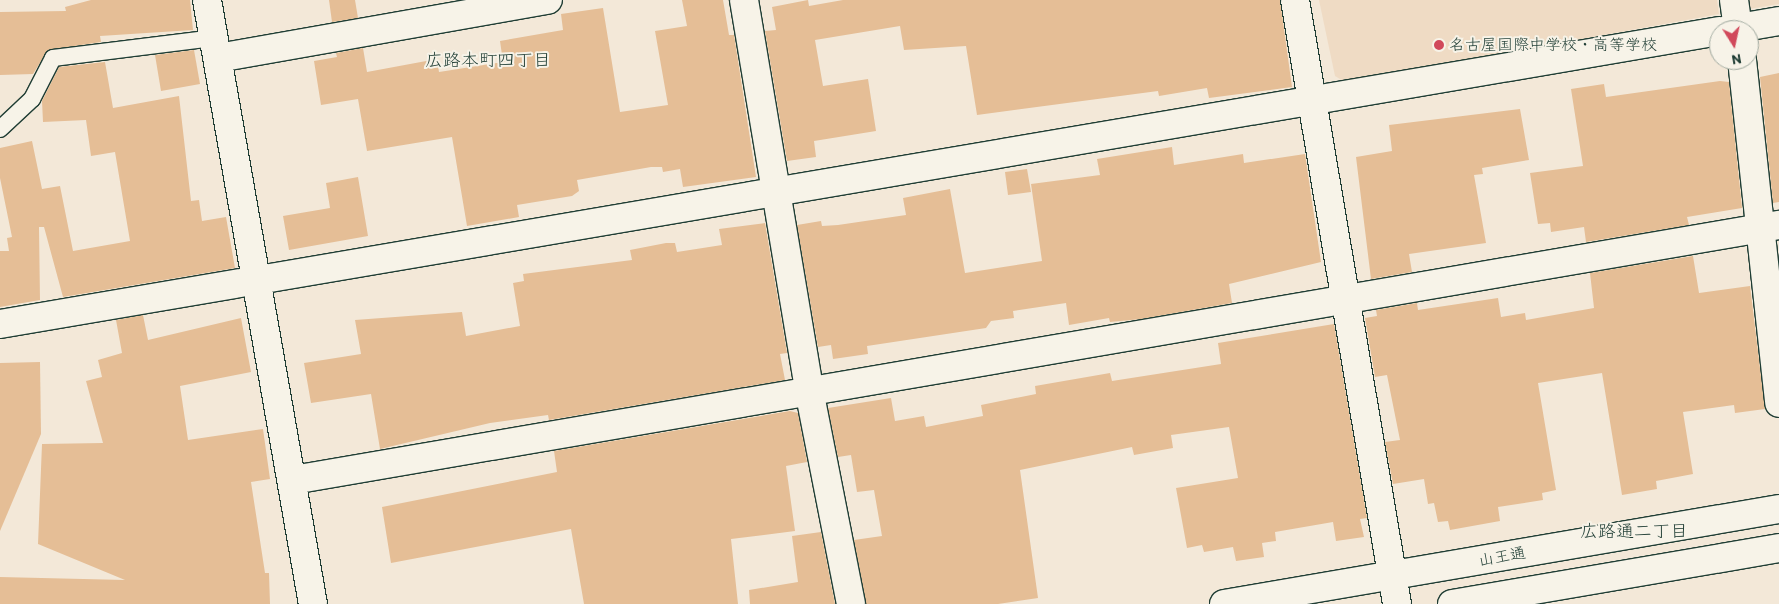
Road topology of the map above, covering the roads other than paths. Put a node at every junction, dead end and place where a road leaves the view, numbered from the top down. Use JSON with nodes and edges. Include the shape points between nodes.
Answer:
{"nodes":[{"id":1,"x":207,"y":0,"type":"edge"},
{"id":2,"x":548,"y":0,"type":"edge"},
{"id":3,"x":744,"y":0,"type":"edge"},
{"id":4,"x":1295,"y":0,"type":"edge"},
{"id":5,"x":1734,"y":0,"type":"edge"},
{"id":6,"x":1732,"y":20,"type":"edge"},
{"id":7,"x":1779,"y":21,"type":"edge"},
{"id":8,"x":1759,"y":25,"type":"edge"},
{"id":9,"x":1709,"y":34,"type":"edge"},
{"id":10,"x":215,"y":48,"type":"junction"},
{"id":11,"x":1744,"y":70,"type":"edge"},
{"id":12,"x":1312,"y":100,"type":"junction"},
{"id":13,"x":0,"y":129,"type":"edge"},
{"id":14,"x":776,"y":192,"type":"junction"},
{"id":15,"x":1770,"y":227,"type":"edge"},
{"id":16,"x":257,"y":280,"type":"junction"},
{"id":17,"x":1346,"y":298,"type":"junction"},
{"id":18,"x":0,"y":324,"type":"edge"},
{"id":19,"x":810,"y":395,"type":"junction"},
{"id":20,"x":1779,"y":403,"type":"edge"},
{"id":21,"x":293,"y":480,"type":"junction"},
{"id":22,"x":1779,"y":509,"type":"edge"},
{"id":23,"x":1779,"y":548,"type":"edge"},
{"id":24,"x":1393,"y":575,"type":"junction"},
{"id":25,"x":313,"y":604,"type":"edge"},
{"id":26,"x":851,"y":604,"type":"edge"},
{"id":27,"x":1224,"y":604,"type":"edge"},
{"id":28,"x":1397,"y":604,"type":"edge"},
{"id":29,"x":1452,"y":604,"type":"edge"}],
"edges":[{"from":1,"to":10,"type":"street"},
{"from":2,"to":10,"type":"street"},
{"from":3,"to":14,"type":"street"},
{"from":4,"to":12,"type":"street"},
{"from":5,"to":6,"type":"street"},
{"from":7,"to":8,"type":"street"},
{"from":9,"to":12,"type":"street"},
{"from":10,"to":13,"type":"lane","via":[[53,58],[32,99]]},
{"from":10,"to":16,"type":"street"},
{"from":11,"to":15,"type":"street"},
{"from":12,"to":14,"type":"street"},
{"from":12,"to":17,"type":"street"},
{"from":14,"to":16,"type":"street"},
{"from":14,"to":19,"type":"street"},
{"from":15,"to":17,"type":"street"},
{"from":15,"to":20,"type":"street"},
{"from":16,"to":18,"type":"street"},
{"from":16,"to":21,"type":"street"},
{"from":17,"to":19,"type":"street"},
{"from":17,"to":24,"type":"street"},
{"from":19,"to":21,"type":"street"},
{"from":19,"to":26,"type":"street"},
{"from":21,"to":25,"type":"street"},
{"from":22,"to":24,"type":"street","name":"山王通"},
{"from":23,"to":29,"type":"street"},
{"from":24,"to":27,"type":"street","name":"山王通"},
{"from":24,"to":28,"type":"street"}]}
